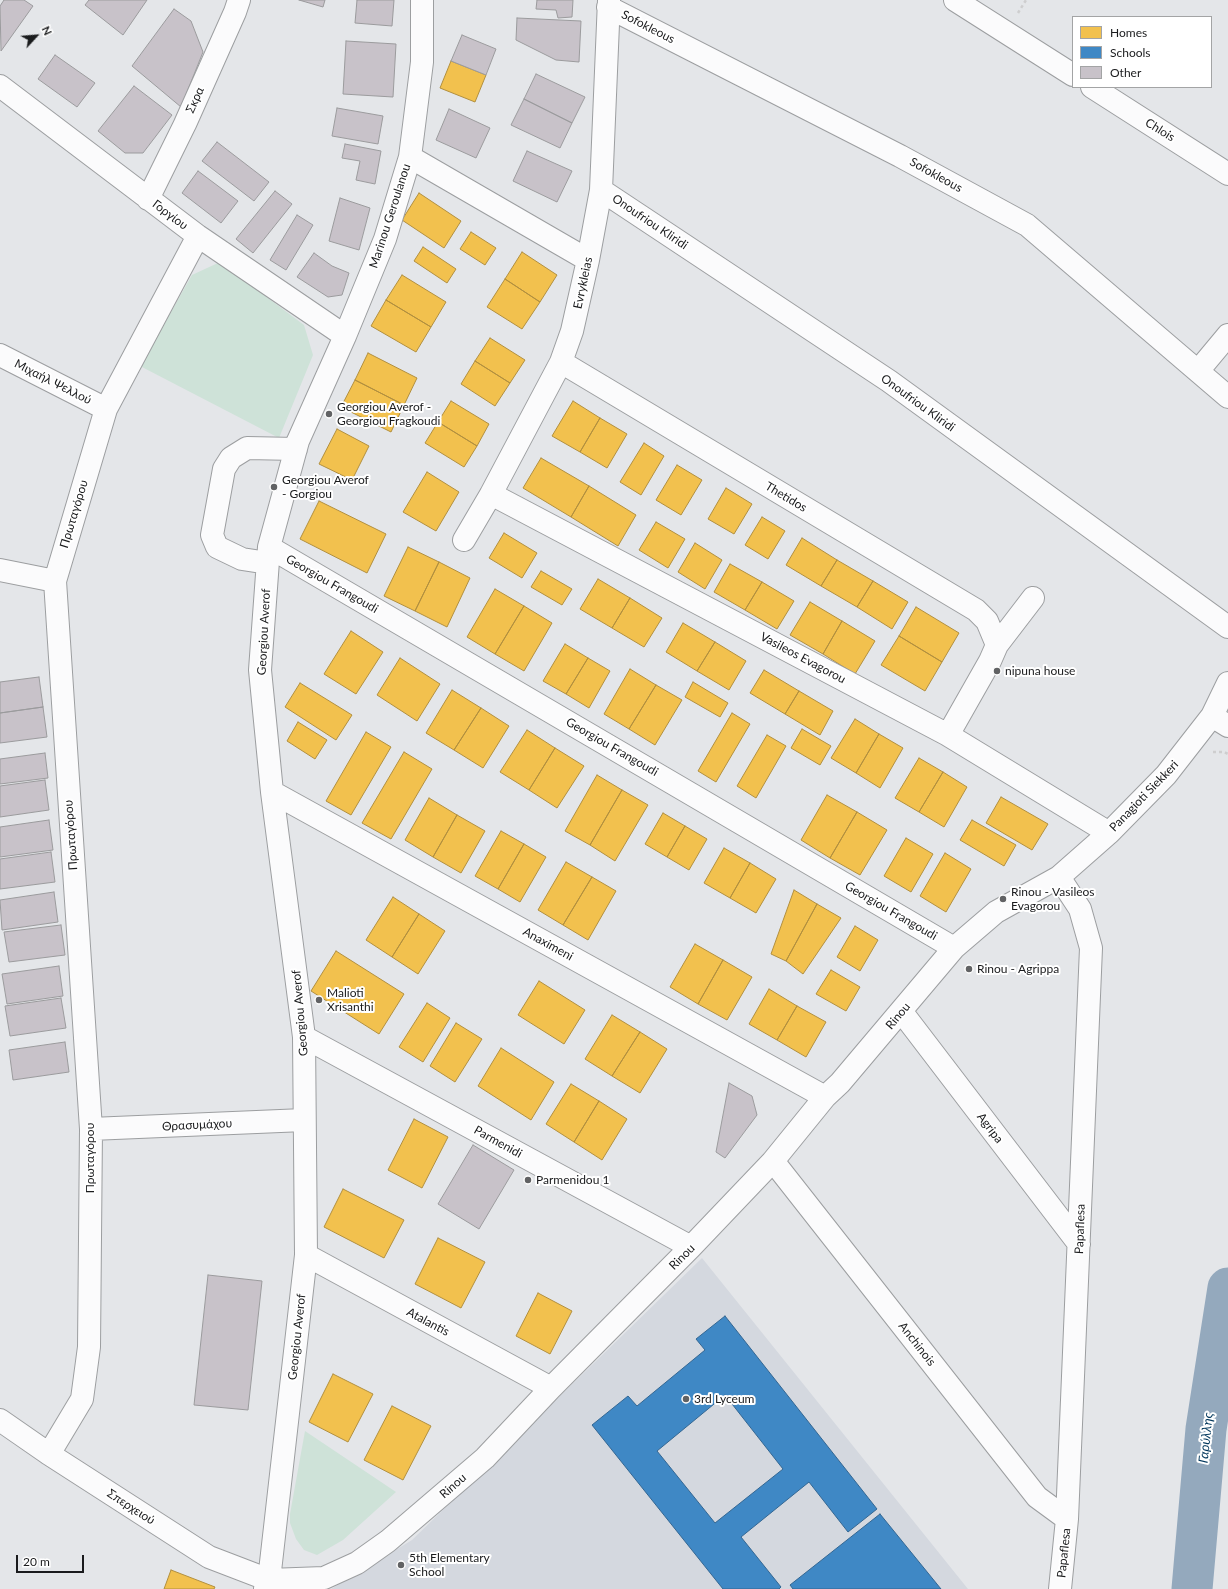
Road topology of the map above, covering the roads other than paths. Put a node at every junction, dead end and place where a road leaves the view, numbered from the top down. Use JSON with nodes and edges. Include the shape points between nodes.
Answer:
{"nodes":[{"id":1,"x":422,"y":0,"type":"edge"},
{"id":2,"x":955,"y":0,"type":"edge"},
{"id":3,"x":231,"y":4,"type":"edge"},
{"id":4,"x":609,"y":4,"type":"edge"},
{"id":5,"x":1072,"y":74,"type":"edge"},
{"id":6,"x":0,"y":86,"type":"edge"},
{"id":7,"x":1094,"y":88,"type":"edge"},
{"id":8,"x":410,"y":157,"type":"junction"},
{"id":9,"x":1228,"y":174,"type":"edge"},
{"id":10,"x":601,"y":190,"type":"junction"},
{"id":11,"x":148,"y":199,"type":"junction"},
{"id":12,"x":198,"y":236,"type":"junction"},
{"id":13,"x":588,"y":260,"type":"junction"},
{"id":14,"x":1228,"y":335,"type":"edge"},
{"id":15,"x":345,"y":336,"type":"junction"},
{"id":16,"x":0,"y":355,"type":"edge"},
{"id":17,"x":561,"y":362,"type":"junction"},
{"id":18,"x":1198,"y":371,"type":"junction"},
{"id":19,"x":1228,"y":397,"type":"edge"},
{"id":20,"x":106,"y":409,"type":"junction"},
{"id":21,"x":297,"y":445,"type":"junction"},
{"id":22,"x":491,"y":494,"type":"junction"},
{"id":23,"x":464,"y":540,"type":"dead end"},
{"id":24,"x":269,"y":555,"type":"junction"},
{"id":25,"x":0,"y":570,"type":"edge"},
{"id":26,"x":55,"y":581,"type":"junction"},
{"id":27,"x":1033,"y":598,"type":"dead end"},
{"id":28,"x":1228,"y":627,"type":"edge"},
{"id":29,"x":997,"y":645,"type":"junction"},
{"id":30,"x":1228,"y":683,"type":"edge"},
{"id":31,"x":1220,"y":721,"type":"edge"},
{"id":32,"x":948,"y":735,"type":"junction"},
{"id":33,"x":272,"y":792,"type":"junction"},
{"id":34,"x":1108,"y":833,"type":"junction"},
{"id":35,"x":1059,"y":877,"type":"junction"},
{"id":36,"x":954,"y":948,"type":"junction"},
{"id":37,"x":901,"y":1011,"type":"junction"},
{"id":38,"x":304,"y":1037,"type":"junction"},
{"id":39,"x":824,"y":1097,"type":"junction"},
{"id":40,"x":304,"y":1120,"type":"junction"},
{"id":41,"x":91,"y":1129,"type":"junction"},
{"id":42,"x":773,"y":1161,"type":"junction"},
{"id":43,"x":1079,"y":1244,"type":"junction"},
{"id":44,"x":691,"y":1247,"type":"junction"},
{"id":45,"x":306,"y":1255,"type":"junction"},
{"id":46,"x":551,"y":1388,"type":"junction"},
{"id":47,"x":0,"y":1420,"type":"edge"},
{"id":48,"x":49,"y":1454,"type":"junction"},
{"id":49,"x":1067,"y":1519,"type":"junction"},
{"id":50,"x":267,"y":1585,"type":"edge"},
{"id":51,"x":1060,"y":1589,"type":"edge"}],
"edges":[{"from":1,"to":8,"type":"street","name":"Marinou Geroulanou","via":[[422,62]]},
{"from":2,"to":5,"type":"street"},
{"from":3,"to":11,"type":"street","name":"Σκρα","via":[[185,124]]},
{"from":4,"to":10,"type":"street","name":"Evrykleias"},
{"from":4,"to":18,"type":"street","name":"Sofokleous","via":[[1027,224]]},
{"from":6,"to":11,"type":"street","name":"Γοργίου"},
{"from":7,"to":9,"type":"street","name":"Chlois"},
{"from":8,"to":13,"type":"street"},
{"from":8,"to":15,"type":"street","name":"Marinou Geroulanou","via":[[385,239]]},
{"from":10,"to":13,"type":"street","name":"Evrykleias"},
{"from":10,"to":28,"type":"street","name":"Onoufriou Kliridi","via":[[889,381]]},
{"from":11,"to":12,"type":"street","name":"Γοργίου"},
{"from":12,"to":15,"type":"street","name":"Γοργίου"},
{"from":12,"to":20,"type":"street","name":"Πρωταγόρου"},
{"from":13,"to":17,"type":"street","name":"Evrykleias","via":[[572,331]]},
{"from":14,"to":18,"type":"street"},
{"from":15,"to":21,"type":"street","name":"Marinou Geroulanou"},
{"from":16,"to":20,"type":"street","name":"Μιχαήλ Ψελλού"},
{"from":17,"to":22,"type":"street","name":"Evrykleias"},
{"from":17,"to":29,"type":"street","name":"Thetidos","via":[[976,610],[987,621]]},
{"from":18,"to":19,"type":"street","name":"Sofokleous"},
{"from":20,"to":26,"type":"street","name":"Πρωταγόρου"},
{"from":21,"to":24,"type":"street","name":"Georgiou Averof"},
{"from":21,"to":24,"type":"street","via":[[247,448],[231,458],[224,469],[212,535],[217,548],[242,559]]},
{"from":22,"to":23,"type":"street","name":"Evrykleias"},
{"from":22,"to":32,"type":"street","name":"Vasileos Evagorou"},
{"from":24,"to":33,"type":"street","name":"Georgiou Averof","via":[[260,670]]},
{"from":24,"to":36,"type":"street","name":"Georgiou Frangoudi"},
{"from":25,"to":26,"type":"street"},
{"from":26,"to":41,"type":"street","name":"Πρωταγόρου"},
{"from":27,"to":29,"type":"street"},
{"from":29,"to":32,"type":"street"},
{"from":30,"to":31,"type":"street","name":"Panagioti Siekkeri"},
{"from":31,"to":34,"type":"street","name":"Panagioti Siekkeri"},
{"from":32,"to":34,"type":"street","name":"Vasileos Evagorou"},
{"from":33,"to":38,"type":"street","name":"Georgiou Averof"},
{"from":33,"to":39,"type":"street","name":"Anaximeni"},
{"from":34,"to":35,"type":"street","name":"Panagioti Siekkeri"},
{"from":35,"to":36,"type":"street","name":"Rinou","via":[[996,912]]},
{"from":35,"to":43,"type":"street","name":"Papaflesa","via":[[1080,909],[1091,948]]},
{"from":36,"to":37,"type":"street","name":"Rinou"},
{"from":37,"to":39,"type":"street","name":"Rinou","via":[[840,1083]]},
{"from":37,"to":43,"type":"street","name":"Agripa"},
{"from":38,"to":40,"type":"street","name":"Georgiou Averof"},
{"from":38,"to":44,"type":"street","name":"Parmenidi"},
{"from":39,"to":42,"type":"street","name":"Rinou"},
{"from":40,"to":41,"type":"street","name":"Θρασυμάχου"},
{"from":40,"to":45,"type":"street","name":"Georgiou Averof"},
{"from":41,"to":48,"type":"street","name":"Πρωταγόρου","via":[[89,1347],[82,1399]]},
{"from":42,"to":44,"type":"street","name":"Rinou"},
{"from":42,"to":49,"type":"street","name":"Anchinois","via":[[1037,1497]]},
{"from":43,"to":49,"type":"street","name":"Papaflesa"},
{"from":44,"to":46,"type":"street","name":"Rinou"},
{"from":45,"to":46,"type":"street","name":"Atalantis"},
{"from":45,"to":50,"type":"street","name":"Georgiou Averof"},
{"from":46,"to":50,"type":"street","name":"Rinou","via":[[485,1458],[388,1541],[358,1563],[324,1578]]},
{"from":47,"to":48,"type":"street","name":"Σπερχειού"},
{"from":48,"to":50,"type":"street","name":"Σπερχειού","via":[[209,1557]]},
{"from":49,"to":51,"type":"street","name":"Papaflesa"}]}
